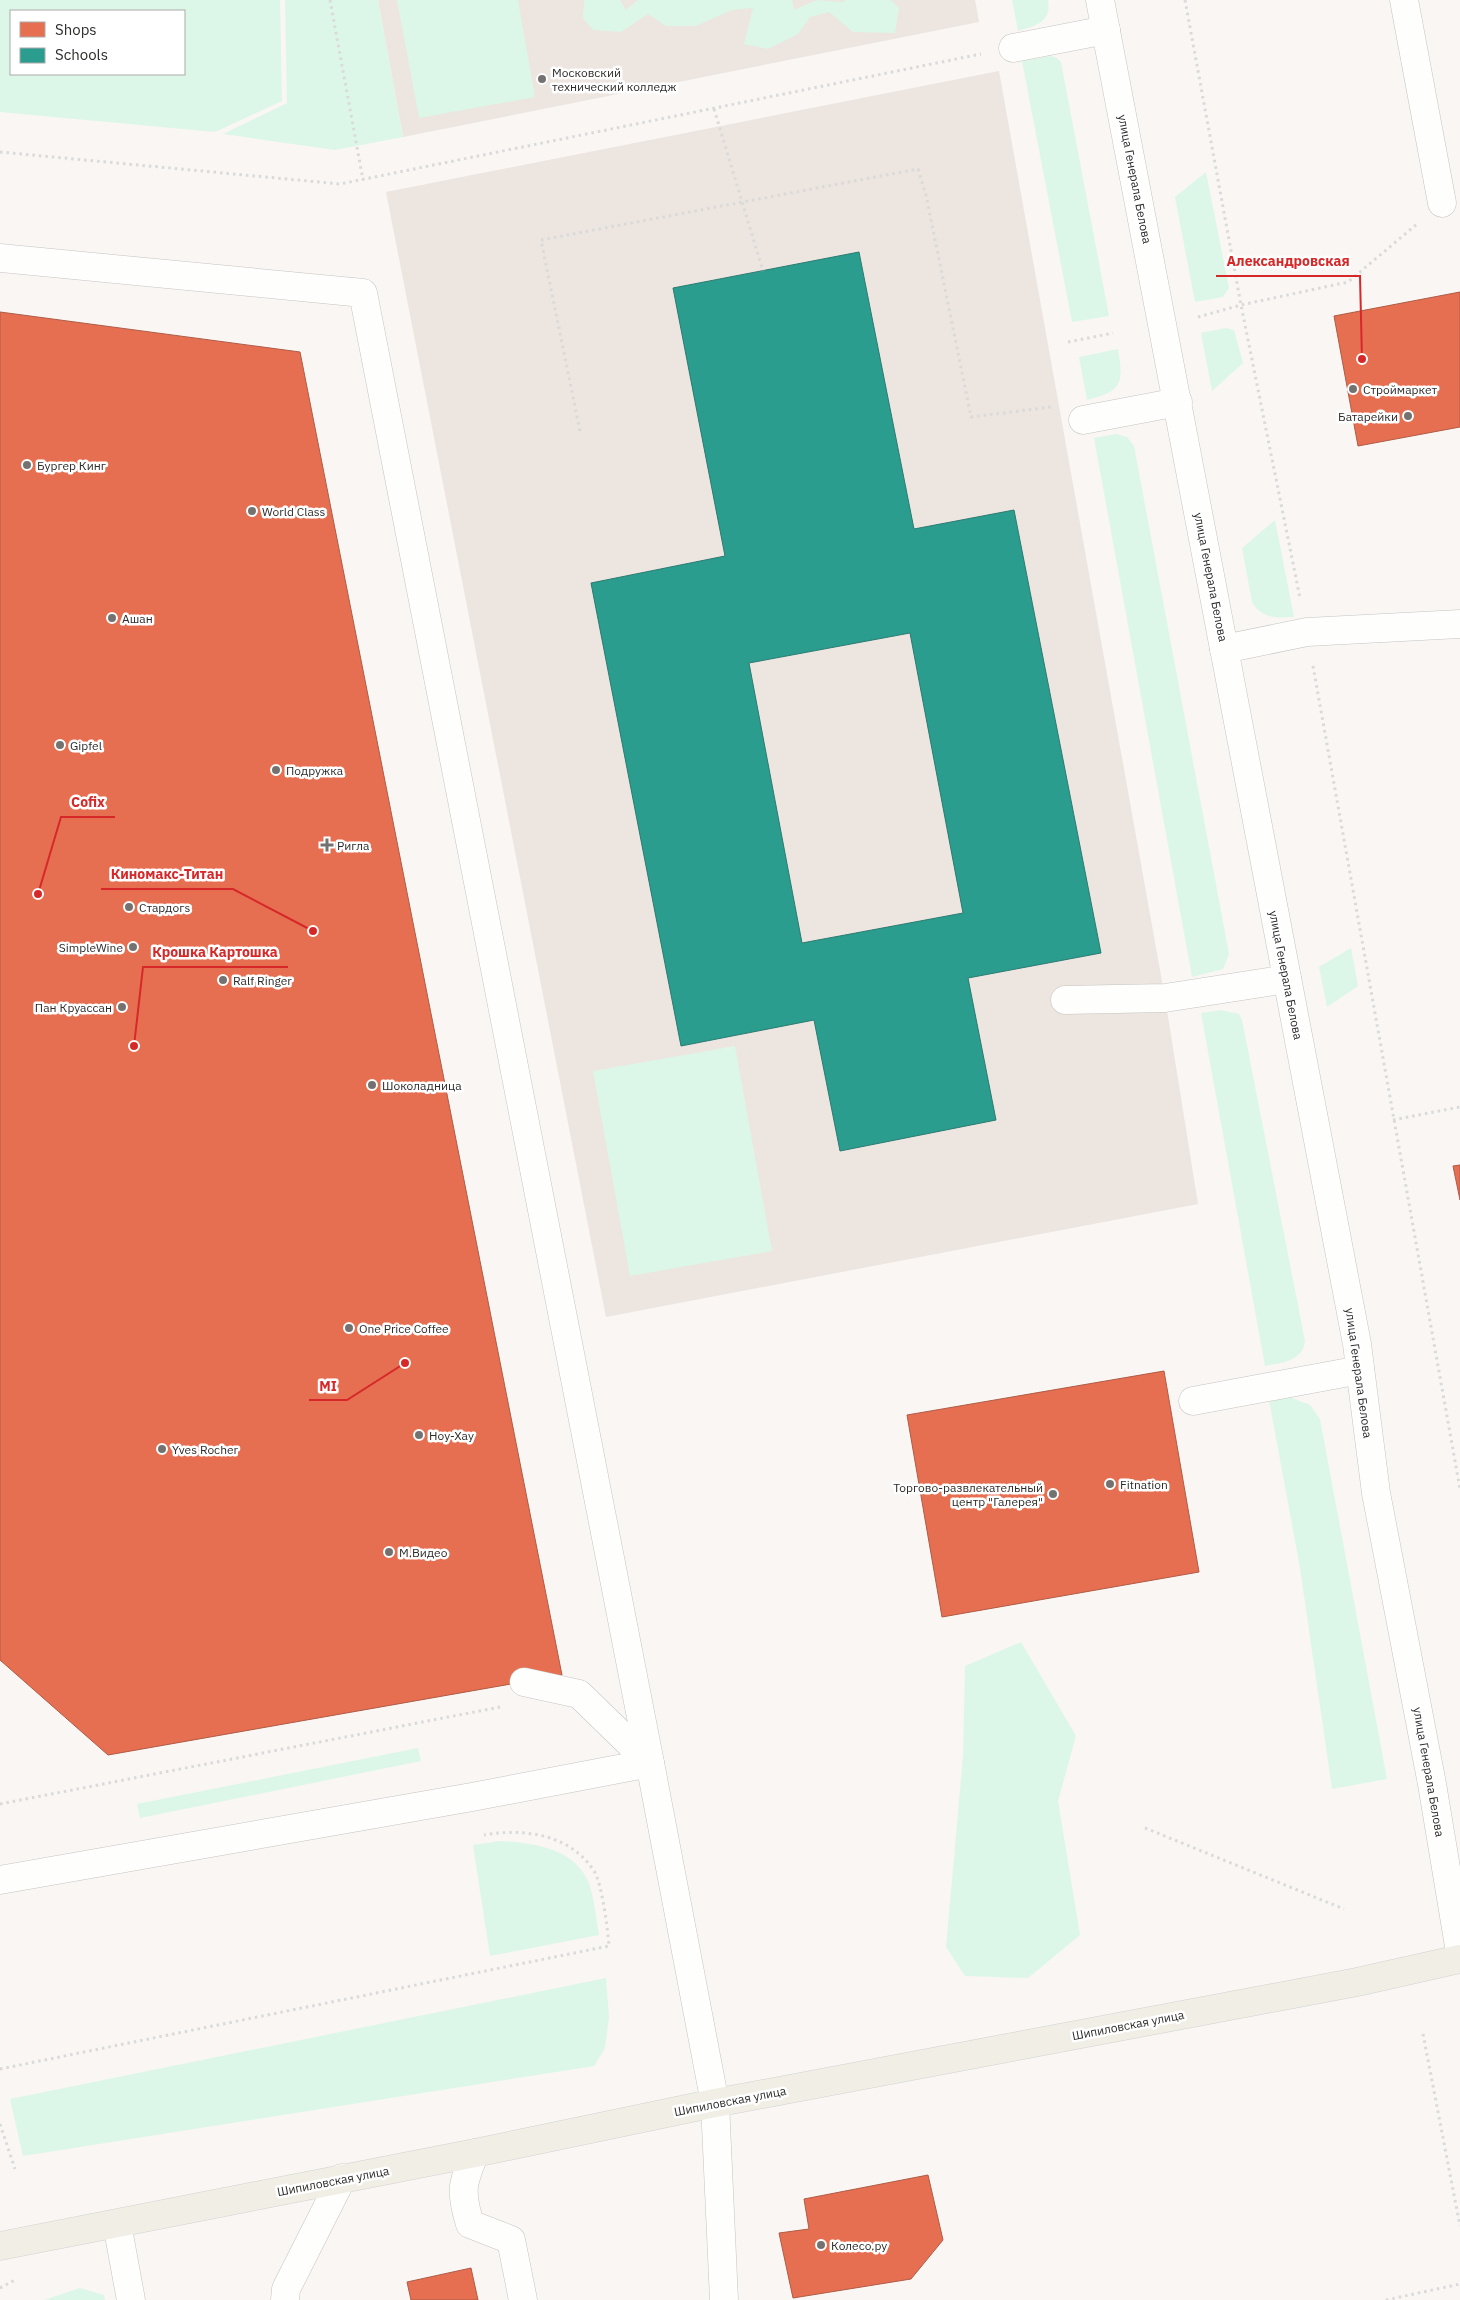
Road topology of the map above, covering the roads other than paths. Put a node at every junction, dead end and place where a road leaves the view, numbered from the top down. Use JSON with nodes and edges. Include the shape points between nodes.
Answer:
{"nodes":[{"id":1,"x":1100,"y":0,"type":"edge"},
{"id":2,"x":1404,"y":0,"type":"edge"},
{"id":3,"x":1106,"y":30,"type":"junction"},
{"id":4,"x":1013,"y":48,"type":"road end"},
{"id":5,"x":1442,"y":203,"type":"road end"},
{"id":6,"x":0,"y":258,"type":"edge"},
{"id":7,"x":1178,"y":402,"type":"junction"},
{"id":8,"x":1082,"y":420,"type":"road end"},
{"id":9,"x":1460,"y":624,"type":"edge"},
{"id":10,"x":1224,"y":649,"type":"junction"},
{"id":11,"x":1286,"y":979,"type":"junction"},
{"id":12,"x":1065,"y":1000,"type":"dead end"},
{"id":13,"x":1360,"y":1370,"type":"junction"},
{"id":14,"x":1193,"y":1401,"type":"dead end"},
{"id":15,"x":524,"y":1682,"type":"dead end"},
{"id":16,"x":650,"y":1762,"type":"junction"},
{"id":17,"x":0,"y":1880,"type":"edge"},
{"id":18,"x":1460,"y":1952,"type":"edge"},
{"id":19,"x":1460,"y":1959,"type":"edge"},
{"id":20,"x":715,"y":2103,"type":"junction"},
{"id":21,"x":475,"y":2153,"type":"junction"},
{"id":22,"x":342,"y":2178,"type":"junction"},
{"id":23,"x":117,"y":2224,"type":"junction"},
{"id":24,"x":0,"y":2246,"type":"edge"},
{"id":25,"x":131,"y":2300,"type":"edge"},
{"id":26,"x":285,"y":2300,"type":"edge"},
{"id":27,"x":523,"y":2300,"type":"edge"},
{"id":28,"x":724,"y":2300,"type":"edge"}],
"edges":[{"from":1,"to":3,"type":"street","name":"улица Генерала Белова"},
{"from":2,"to":5,"type":"street"},
{"from":3,"to":4,"type":"street"},
{"from":3,"to":7,"type":"street","name":"улица Генерала Белова"},
{"from":6,"to":16,"type":"street","via":[[363,293]]},
{"from":7,"to":8,"type":"street"},
{"from":7,"to":10,"type":"street","name":"улица Генерала Белова"},
{"from":9,"to":10,"type":"street","via":[[1307,632]]},
{"from":10,"to":11,"type":"street","name":"улица Генерала Белова"},
{"from":11,"to":12,"type":"street","via":[[1165,998]]},
{"from":11,"to":13,"type":"street","name":"улица Генерала Белова"},
{"from":13,"to":14,"type":"street"},
{"from":13,"to":18,"type":"street","name":"улица Генерала Белова","via":[[1376,1493],[1432,1784]]},
{"from":15,"to":16,"type":"street","via":[[580,1694]]},
{"from":16,"to":17,"type":"street","via":[[472,1797]]},
{"from":16,"to":20,"type":"street"},
{"from":19,"to":20,"type":"main road","name":"Шипиловская улица","via":[[1347,1984]]},
{"from":20,"to":21,"type":"main road","name":"Шипиловская улица"},
{"from":20,"to":28,"type":"street"},
{"from":21,"to":22,"type":"main road","name":"Шипиловская улица"},
{"from":21,"to":27,"type":"street","via":[[466,2174],[462,2198],[470,2224],[511,2240]]},
{"from":22,"to":23,"type":"main road","name":"Шипиловская улица"},
{"from":22,"to":26,"type":"street","via":[[286,2289]]},
{"from":23,"to":24,"type":"main road","name":"Шипиловская улица"},
{"from":23,"to":25,"type":"street"}]}
